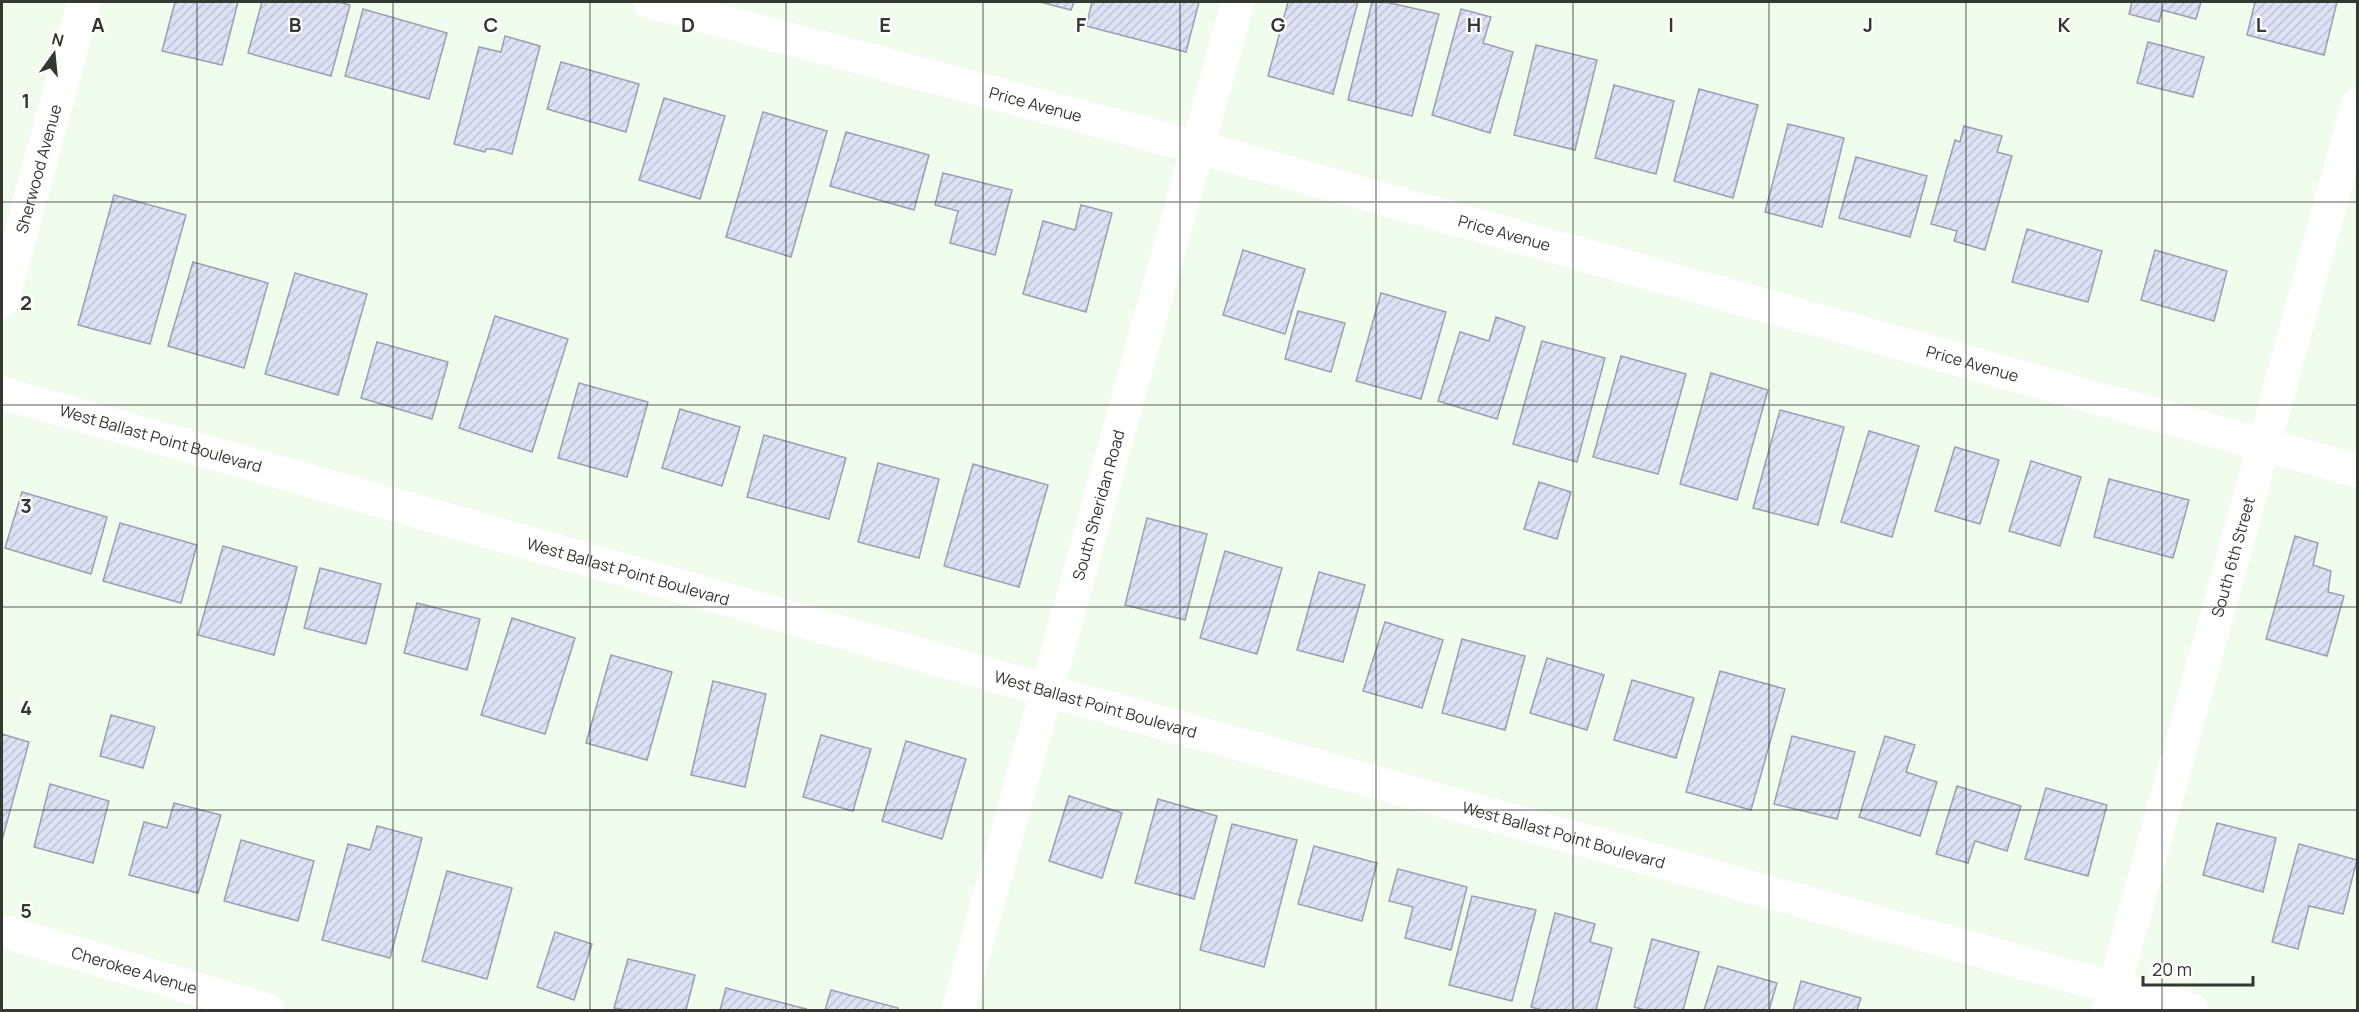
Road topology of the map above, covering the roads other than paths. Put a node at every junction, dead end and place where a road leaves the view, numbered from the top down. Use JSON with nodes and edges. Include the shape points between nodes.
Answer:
{"nodes":[{"id":1,"x":84,"y":2,"type":"edge"},
{"id":2,"x":650,"y":2,"type":"edge"},
{"id":3,"x":1238,"y":2,"type":"edge"},
{"id":4,"x":2358,"y":104,"type":"edge"},
{"id":5,"x":1197,"y":147,"type":"junction"},
{"id":6,"x":2,"y":302,"type":"edge"},
{"id":7,"x":2,"y":393,"type":"edge"},
{"id":8,"x":2262,"y":444,"type":"junction"},
{"id":9,"x":2358,"y":471,"type":"edge"},
{"id":10,"x":1048,"y":691,"type":"junction"},
{"id":11,"x":2,"y":931,"type":"edge"},
{"id":12,"x":2111,"y":999,"type":"edge"},
{"id":13,"x":268,"y":1011,"type":"edge"},
{"id":14,"x":958,"y":1011,"type":"edge"},
{"id":15,"x":2192,"y":1011,"type":"edge"}],
"edges":[{"from":1,"to":6,"type":"street","name":"Sherwood Avenue"},
{"from":2,"to":5,"type":"street","name":"Price Avenue"},
{"from":3,"to":5,"type":"street","name":"South Sheridan Road"},
{"from":4,"to":8,"type":"street","name":"South 6th Street"},
{"from":5,"to":8,"type":"street","name":"Price Avenue"},
{"from":5,"to":10,"type":"street","name":"South Sheridan Road"},
{"from":7,"to":10,"type":"street","name":"West Ballast Point Boulevard"},
{"from":8,"to":9,"type":"street","name":"Price Avenue"},
{"from":8,"to":12,"type":"street","name":"South 6th Street"},
{"from":10,"to":12,"type":"street","name":"West Ballast Point Boulevard"},
{"from":10,"to":14,"type":"street","name":"South Sheridan Road"},
{"from":11,"to":13,"type":"street","name":"Cherokee Avenue"},
{"from":12,"to":15,"type":"street","name":"West Ballast Point Boulevard"}]}
